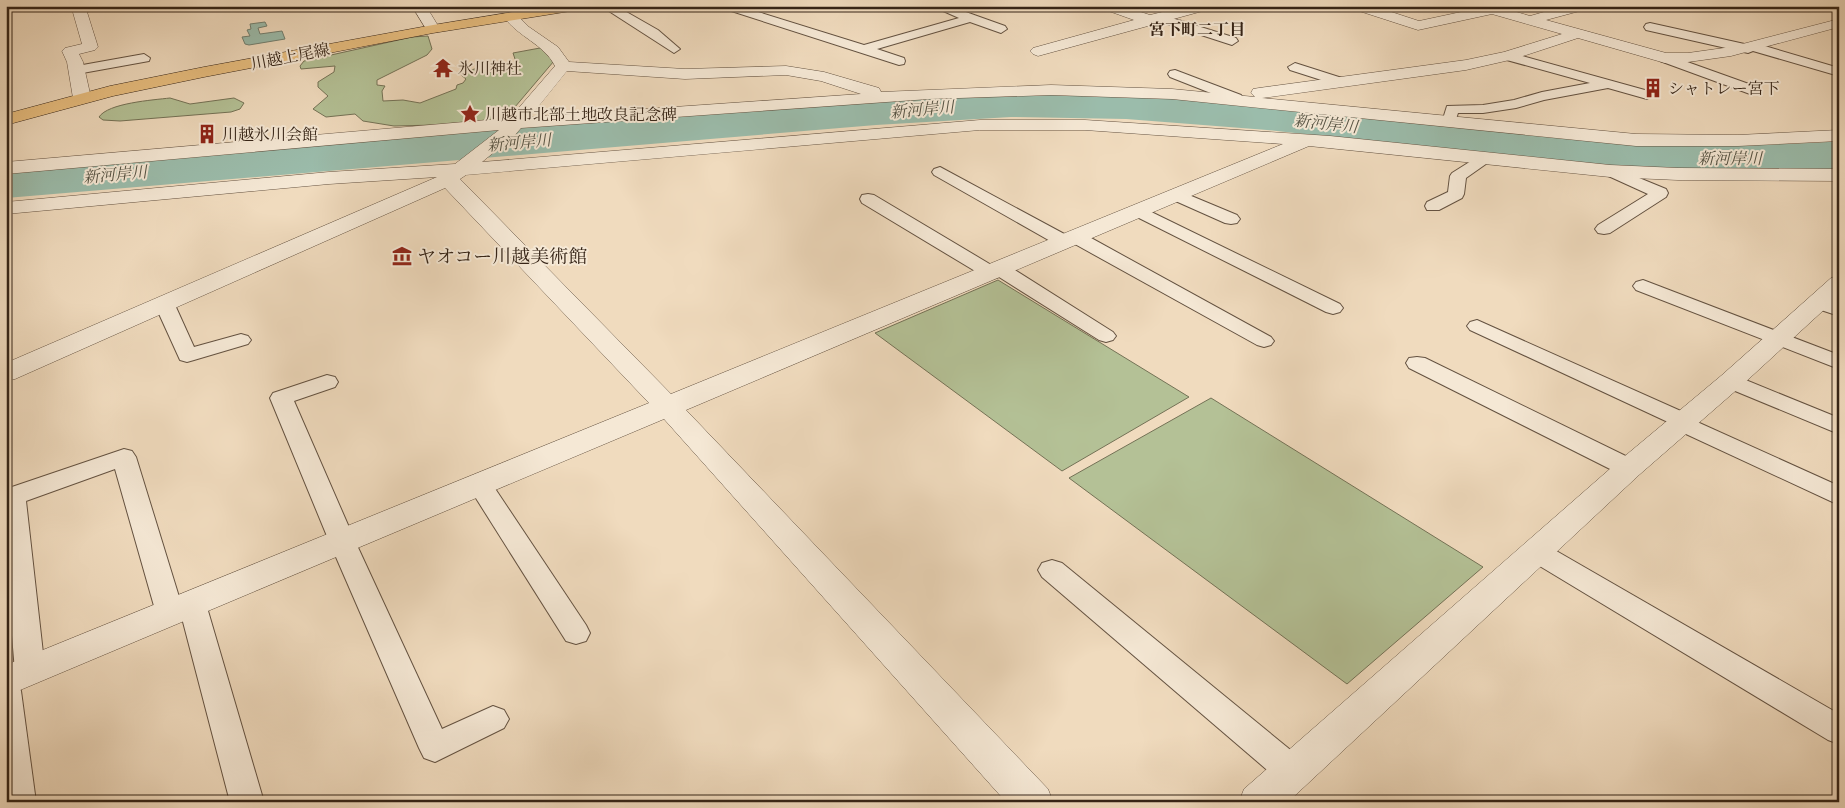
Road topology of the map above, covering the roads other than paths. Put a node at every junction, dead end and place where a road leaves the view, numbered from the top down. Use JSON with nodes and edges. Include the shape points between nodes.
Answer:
{"nodes":[{"id":1,"x":98,"y":6,"type":"edge"},
{"id":2,"x":419,"y":6,"type":"edge"},
{"id":3,"x":577,"y":6,"type":"edge"},
{"id":4,"x":608,"y":6,"type":"edge"},
{"id":5,"x":726,"y":6,"type":"edge"},
{"id":6,"x":938,"y":6,"type":"edge"},
{"id":7,"x":1108,"y":6,"type":"edge"},
{"id":8,"x":1206,"y":6,"type":"edge"},
{"id":9,"x":1358,"y":6,"type":"edge"},
{"id":10,"x":1582,"y":6,"type":"edge"},
{"id":11,"x":79,"y":8,"type":"edge"},
{"id":12,"x":1485,"y":8,"type":"edge"},
{"id":13,"x":511,"y":17,"type":"junction"},
{"id":14,"x":970,"y":18,"type":"junction"},
{"id":15,"x":1154,"y":19,"type":"junction"},
{"id":16,"x":1530,"y":20,"type":"junction"},
{"id":17,"x":1839,"y":23,"type":"edge"},
{"id":18,"x":1650,"y":26,"type":"dead end"},
{"id":19,"x":433,"y":29,"type":"junction"},
{"id":20,"x":1000,"y":29,"type":"dead end"},
{"id":21,"x":1576,"y":34,"type":"junction"},
{"id":22,"x":1232,"y":41,"type":"dead end"},
{"id":23,"x":1751,"y":48,"type":"junction"},
{"id":24,"x":674,"y":49,"type":"dead end"},
{"id":25,"x":864,"y":49,"type":"junction"},
{"id":26,"x":1038,"y":51,"type":"dead end"},
{"id":27,"x":1508,"y":56,"type":"junction"},
{"id":28,"x":144,"y":58,"type":"dead end"},
{"id":29,"x":1665,"y":58,"type":"junction"},
{"id":30,"x":899,"y":61,"type":"dead end"},
{"id":31,"x":563,"y":66,"type":"junction"},
{"id":32,"x":1295,"y":67,"type":"dead end"},
{"id":33,"x":77,"y":70,"type":"junction"},
{"id":34,"x":1839,"y":72,"type":"edge"},
{"id":35,"x":1175,"y":74,"type":"dead end"},
{"id":36,"x":1337,"y":82,"type":"junction"},
{"id":37,"x":1608,"y":84,"type":"junction"},
{"id":38,"x":1755,"y":91,"type":"dead end"},
{"id":39,"x":1647,"y":95,"type":"dead end"},
{"id":40,"x":887,"y":97,"type":"junction"},
{"id":41,"x":82,"y":98,"type":"junction"},
{"id":42,"x":1233,"y":99,"type":"junction"},
{"id":43,"x":6,"y":120,"type":"edge"},
{"id":44,"x":1449,"y":122,"type":"junction"},
{"id":45,"x":512,"y":127,"type":"junction"},
{"id":46,"x":1839,"y":136,"type":"edge"},
{"id":47,"x":1308,"y":140,"type":"junction"},
{"id":48,"x":1485,"y":159,"type":"junction"},
{"id":49,"x":6,"y":168,"type":"edge"},
{"id":50,"x":463,"y":168,"type":"junction"},
{"id":51,"x":1610,"y":171,"type":"junction"},
{"id":52,"x":940,"y":172,"type":"dead end"},
{"id":53,"x":1839,"y":175,"type":"edge"},
{"id":54,"x":1177,"y":195,"type":"junction"},
{"id":55,"x":868,"y":199,"type":"dead end"},
{"id":56,"x":1433,"y":206,"type":"dead end"},
{"id":57,"x":6,"y":208,"type":"edge"},
{"id":58,"x":1139,"y":211,"type":"junction"},
{"id":59,"x":1230,"y":219,"type":"dead end"},
{"id":60,"x":1604,"y":229,"type":"dead end"},
{"id":61,"x":1070,"y":240,"type":"junction"},
{"id":62,"x":996,"y":271,"type":"junction"},
{"id":63,"x":1642,"y":286,"type":"dead end"},
{"id":64,"x":1832,"y":299,"type":"edge"},
{"id":65,"x":165,"y":305,"type":"junction"},
{"id":66,"x":1333,"y":308,"type":"dead end"},
{"id":67,"x":1477,"y":326,"type":"dead end"},
{"id":68,"x":1106,"y":336,"type":"dead end"},
{"id":69,"x":1778,"y":339,"type":"junction"},
{"id":70,"x":241,"y":340,"type":"dead end"},
{"id":71,"x":1264,"y":342,"type":"dead end"},
{"id":72,"x":1418,"y":363,"type":"dead end"},
{"id":73,"x":1839,"y":363,"type":"edge"},
{"id":74,"x":6,"y":373,"type":"edge"},
{"id":75,"x":1731,"y":381,"type":"junction"},
{"id":76,"x":327,"y":382,"type":"dead end"},
{"id":77,"x":668,"y":407,"type":"junction"},
{"id":78,"x":1682,"y":422,"type":"junction"},
{"id":79,"x":1839,"y":427,"type":"edge"},
{"id":80,"x":1629,"y":468,"type":"junction"},
{"id":81,"x":479,"y":484,"type":"junction"},
{"id":82,"x":1839,"y":496,"type":"edge"},
{"id":83,"x":342,"y":542,"type":"junction"},
{"id":84,"x":1537,"y":552,"type":"junction"},
{"id":85,"x":1052,"y":570,"type":"dead end"},
{"id":86,"x":181,"y":609,"type":"junction"},
{"id":87,"x":576,"y":633,"type":"dead end"},
{"id":88,"x":18,"y":676,"type":"edge"},
{"id":89,"x":6,"y":691,"type":"edge"},
{"id":90,"x":493,"y":719,"type":"dead end"},
{"id":91,"x":1839,"y":730,"type":"edge"},
{"id":92,"x":1292,"y":771,"type":"junction"},
{"id":93,"x":18,"y":802,"type":"edge"},
{"id":94,"x":247,"y":802,"type":"edge"},
{"id":95,"x":1033,"y":802,"type":"edge"},
{"id":96,"x":1259,"y":802,"type":"edge"}],
"edges":[{"from":1,"to":11,"type":"street"},
{"from":2,"to":19,"type":"street"},
{"from":3,"to":13,"type":"main road","name":"川越上尾線"},
{"from":4,"to":24,"type":"lane"},
{"from":5,"to":25,"type":"lane"},
{"from":6,"to":14,"type":"lane"},
{"from":7,"to":15,"type":"street"},
{"from":8,"to":15,"type":"street"},
{"from":9,"to":12,"type":"street","via":[[1418,26]]},
{"from":10,"to":16,"type":"street"},
{"from":11,"to":33,"type":"street","via":[[90,47],[70,51]]},
{"from":12,"to":16,"type":"street"},
{"from":13,"to":19,"type":"main road","name":"川越上尾線"},
{"from":13,"to":31,"type":"street","via":[[515,24],[548,45],[559,56]]},
{"from":14,"to":20,"type":"lane"},
{"from":14,"to":25,"type":"lane"},
{"from":15,"to":22,"type":"lane"},
{"from":15,"to":26,"type":"street"},
{"from":16,"to":21,"type":"street"},
{"from":17,"to":23,"type":"street"},
{"from":18,"to":23,"type":"lane"},
{"from":19,"to":41,"type":"main road","name":"川越上尾線"},
{"from":21,"to":27,"type":"street"},
{"from":21,"to":29,"type":"street"},
{"from":23,"to":29,"type":"street","via":[[1689,59]]},
{"from":23,"to":34,"type":"lane"},
{"from":25,"to":30,"type":"lane"},
{"from":27,"to":36,"type":"street","via":[[1466,65]]},
{"from":27,"to":37,"type":"lane"},
{"from":28,"to":33,"type":"lane"},
{"from":29,"to":38,"type":"lane"},
{"from":31,"to":40,"type":"street","via":[[686,74],[795,72]]},
{"from":31,"to":45,"type":"street"},
{"from":32,"to":36,"type":"lane"},
{"from":33,"to":41,"type":"street"},
{"from":35,"to":42,"type":"lane"},
{"from":36,"to":42,"type":"street"},
{"from":37,"to":39,"type":"lane"},
{"from":37,"to":44,"type":"lane","via":[[1500,106],[1452,109]]},
{"from":40,"to":42,"type":"street","via":[[1051,90]]},
{"from":40,"to":45,"type":"street"},
{"from":41,"to":43,"type":"main road","name":"川越上尾線"},
{"from":42,"to":44,"type":"street"},
{"from":44,"to":46,"type":"street","via":[[1654,141],[1751,142]]},
{"from":45,"to":49,"type":"street"},
{"from":45,"to":50,"type":"street"},
{"from":47,"to":48,"type":"street"},
{"from":47,"to":50,"type":"street","via":[[1085,125],[980,125]]},
{"from":47,"to":54,"type":"street"},
{"from":48,"to":51,"type":"street"},
{"from":48,"to":56,"type":"lane","via":[[1458,176],[1456,194]]},
{"from":50,"to":57,"type":"street"},
{"from":50,"to":65,"type":"street"},
{"from":50,"to":77,"type":"street"},
{"from":51,"to":53,"type":"street"},
{"from":51,"to":60,"type":"lane","via":[[1660,193]]},
{"from":52,"to":61,"type":"lane"},
{"from":54,"to":58,"type":"street"},
{"from":54,"to":59,"type":"lane"},
{"from":55,"to":62,"type":"lane"},
{"from":58,"to":61,"type":"street"},
{"from":58,"to":66,"type":"lane"},
{"from":61,"to":62,"type":"street"},
{"from":61,"to":71,"type":"lane"},
{"from":62,"to":68,"type":"lane"},
{"from":62,"to":77,"type":"street"},
{"from":63,"to":69,"type":"lane"},
{"from":64,"to":69,"type":"street"},
{"from":65,"to":70,"type":"lane","via":[[187,356]]},
{"from":65,"to":74,"type":"street"},
{"from":67,"to":78,"type":"lane"},
{"from":69,"to":73,"type":"lane"},
{"from":69,"to":75,"type":"street"},
{"from":72,"to":80,"type":"lane"},
{"from":75,"to":78,"type":"street"},
{"from":75,"to":79,"type":"lane"},
{"from":76,"to":83,"type":"lane","via":[[282,398]]},
{"from":77,"to":81,"type":"street"},
{"from":77,"to":95,"type":"street"},
{"from":78,"to":80,"type":"street"},
{"from":78,"to":82,"type":"lane"},
{"from":80,"to":84,"type":"street"},
{"from":81,"to":83,"type":"street"},
{"from":81,"to":87,"type":"lane"},
{"from":83,"to":86,"type":"street"},
{"from":83,"to":90,"type":"lane","via":[[435,748]]},
{"from":84,"to":91,"type":"lane"},
{"from":84,"to":92,"type":"street"},
{"from":85,"to":92,"type":"lane"},
{"from":86,"to":88,"type":"street"},
{"from":86,"to":88,"type":"lane","via":[[124,457],[13,496]]},
{"from":86,"to":94,"type":"lane"},
{"from":89,"to":93,"type":"lane"},
{"from":92,"to":96,"type":"street"}]}
